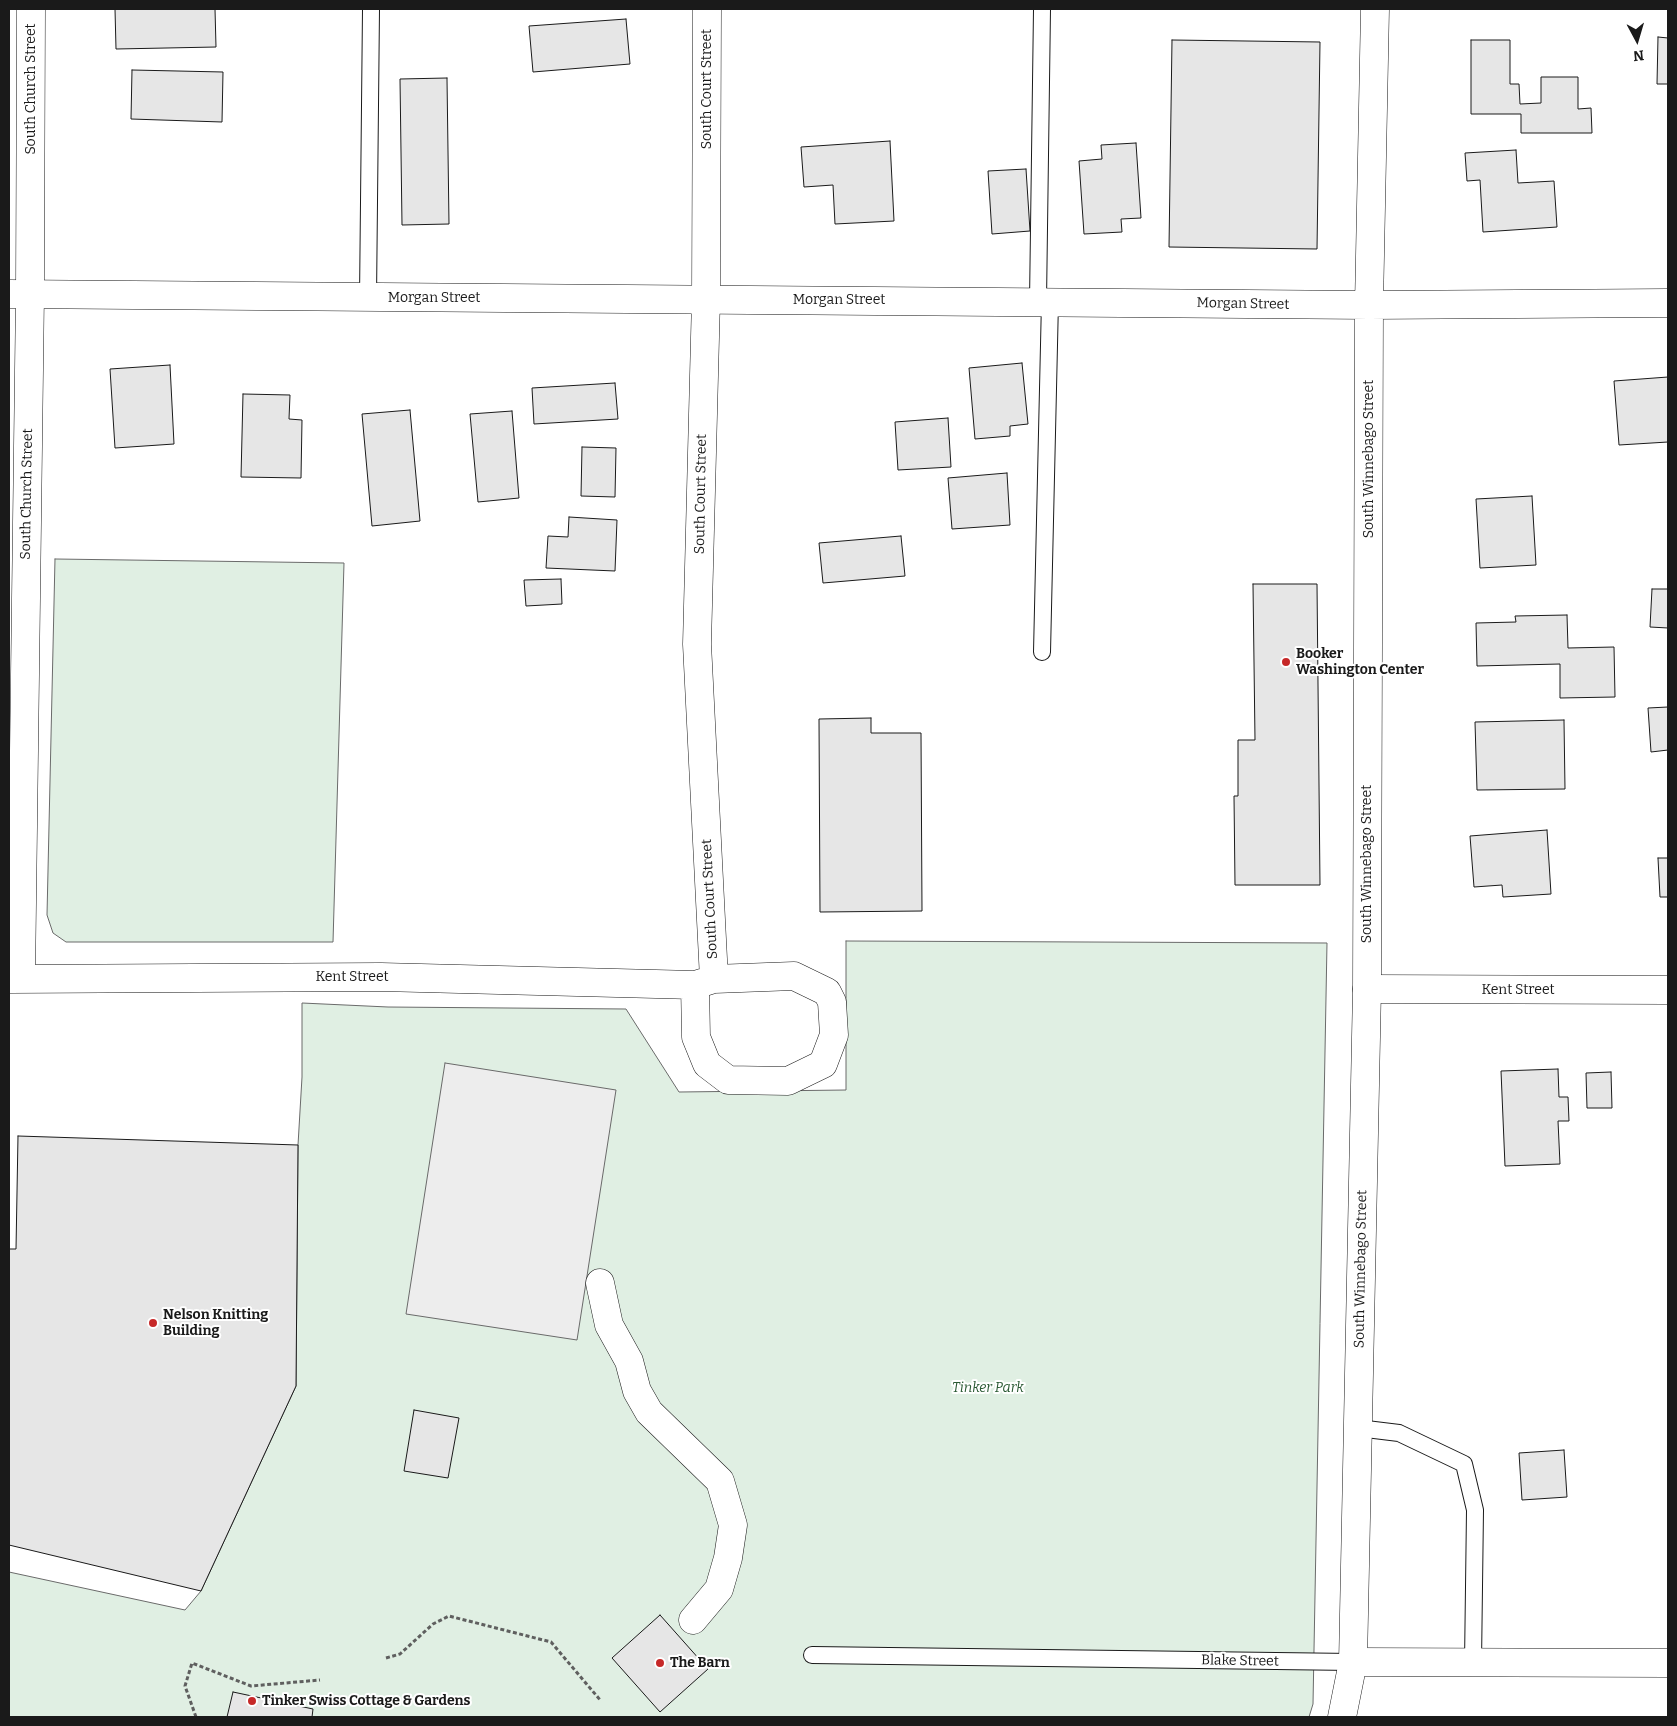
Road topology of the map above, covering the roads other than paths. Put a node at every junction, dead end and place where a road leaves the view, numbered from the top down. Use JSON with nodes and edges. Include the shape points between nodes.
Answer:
{"nodes":[{"id":1,"x":32,"y":9,"type":"edge"},
{"id":2,"x":371,"y":9,"type":"edge"},
{"id":3,"x":707,"y":9,"type":"edge"},
{"id":4,"x":1042,"y":9,"type":"edge"},
{"id":5,"x":1375,"y":9,"type":"edge"},
{"id":6,"x":19,"y":294,"type":"edge"},
{"id":7,"x":368,"y":298,"type":"junction"},
{"id":8,"x":706,"y":299,"type":"junction"},
{"id":9,"x":1044,"y":302,"type":"junction"},
{"id":10,"x":1668,"y":303,"type":"edge"},
{"id":11,"x":1369,"y":305,"type":"junction"},
{"id":12,"x":1042,"y":652,"type":"dead end"},
{"id":13,"x":15,"y":979,"type":"edge"},
{"id":14,"x":705,"y":982,"type":"junction"},
{"id":15,"x":1367,"y":989,"type":"junction"},
{"id":16,"x":1668,"y":990,"type":"edge"},
{"id":17,"x":600,"y":1283,"type":"dead end"},
{"id":18,"x":1358,"y":1428,"type":"junction"},
{"id":19,"x":693,"y":1620,"type":"dead end"},
{"id":20,"x":812,"y":1655,"type":"dead end"},
{"id":21,"x":1353,"y":1662,"type":"junction"},
{"id":22,"x":1474,"y":1663,"type":"junction"},
{"id":23,"x":1668,"y":1663,"type":"edge"},
{"id":24,"x":1342,"y":1717,"type":"edge"}],
"edges":[{"from":1,"to":6,"type":"street","name":"South Church Street"},
{"from":2,"to":7,"type":"lane"},
{"from":3,"to":8,"type":"street","name":"South Court Street"},
{"from":4,"to":9,"type":"lane"},
{"from":5,"to":11,"type":"street","name":"South Winnebago Street"},
{"from":6,"to":7,"type":"street","name":"Morgan Street"},
{"from":6,"to":13,"type":"street","name":"South Church Street"},
{"from":7,"to":8,"type":"street","name":"Morgan Street"},
{"from":8,"to":9,"type":"street","name":"Morgan Street"},
{"from":8,"to":14,"type":"street","name":"South Court Street","via":[[698,644]]},
{"from":9,"to":11,"type":"street","name":"Morgan Street"},
{"from":9,"to":12,"type":"lane"},
{"from":10,"to":11,"type":"street","name":"Morgan Street"},
{"from":11,"to":15,"type":"street","name":"South Winnebago Street"},
{"from":13,"to":14,"type":"street","name":"Kent Street","via":[[381,976]]},
{"from":14,"to":14,"type":"street","via":[[696,1037],[706,1064],[728,1080],[788,1081],[823,1064],[834,1034],[832,1002],[827,992],[794,976]]},
{"from":15,"to":16,"type":"street","name":"Kent Street"},
{"from":15,"to":18,"type":"street","name":"South Winnebago Street"},
{"from":17,"to":19,"type":"street","via":[[609,1325],[629,1361],[637,1391],[650,1412],[720,1481],[733,1525],[719,1588]]},
{"from":18,"to":21,"type":"street","name":"South Winnebago Street"},
{"from":18,"to":22,"type":"lane","via":[[1400,1433],[1464,1464],[1475,1510]]},
{"from":20,"to":21,"type":"lane","name":"Blake Street"},
{"from":21,"to":22,"type":"street","name":"Blake Street"},
{"from":21,"to":24,"type":"street","name":"South Winnebago Street"},
{"from":22,"to":23,"type":"street","name":"Blake Street"}]}
